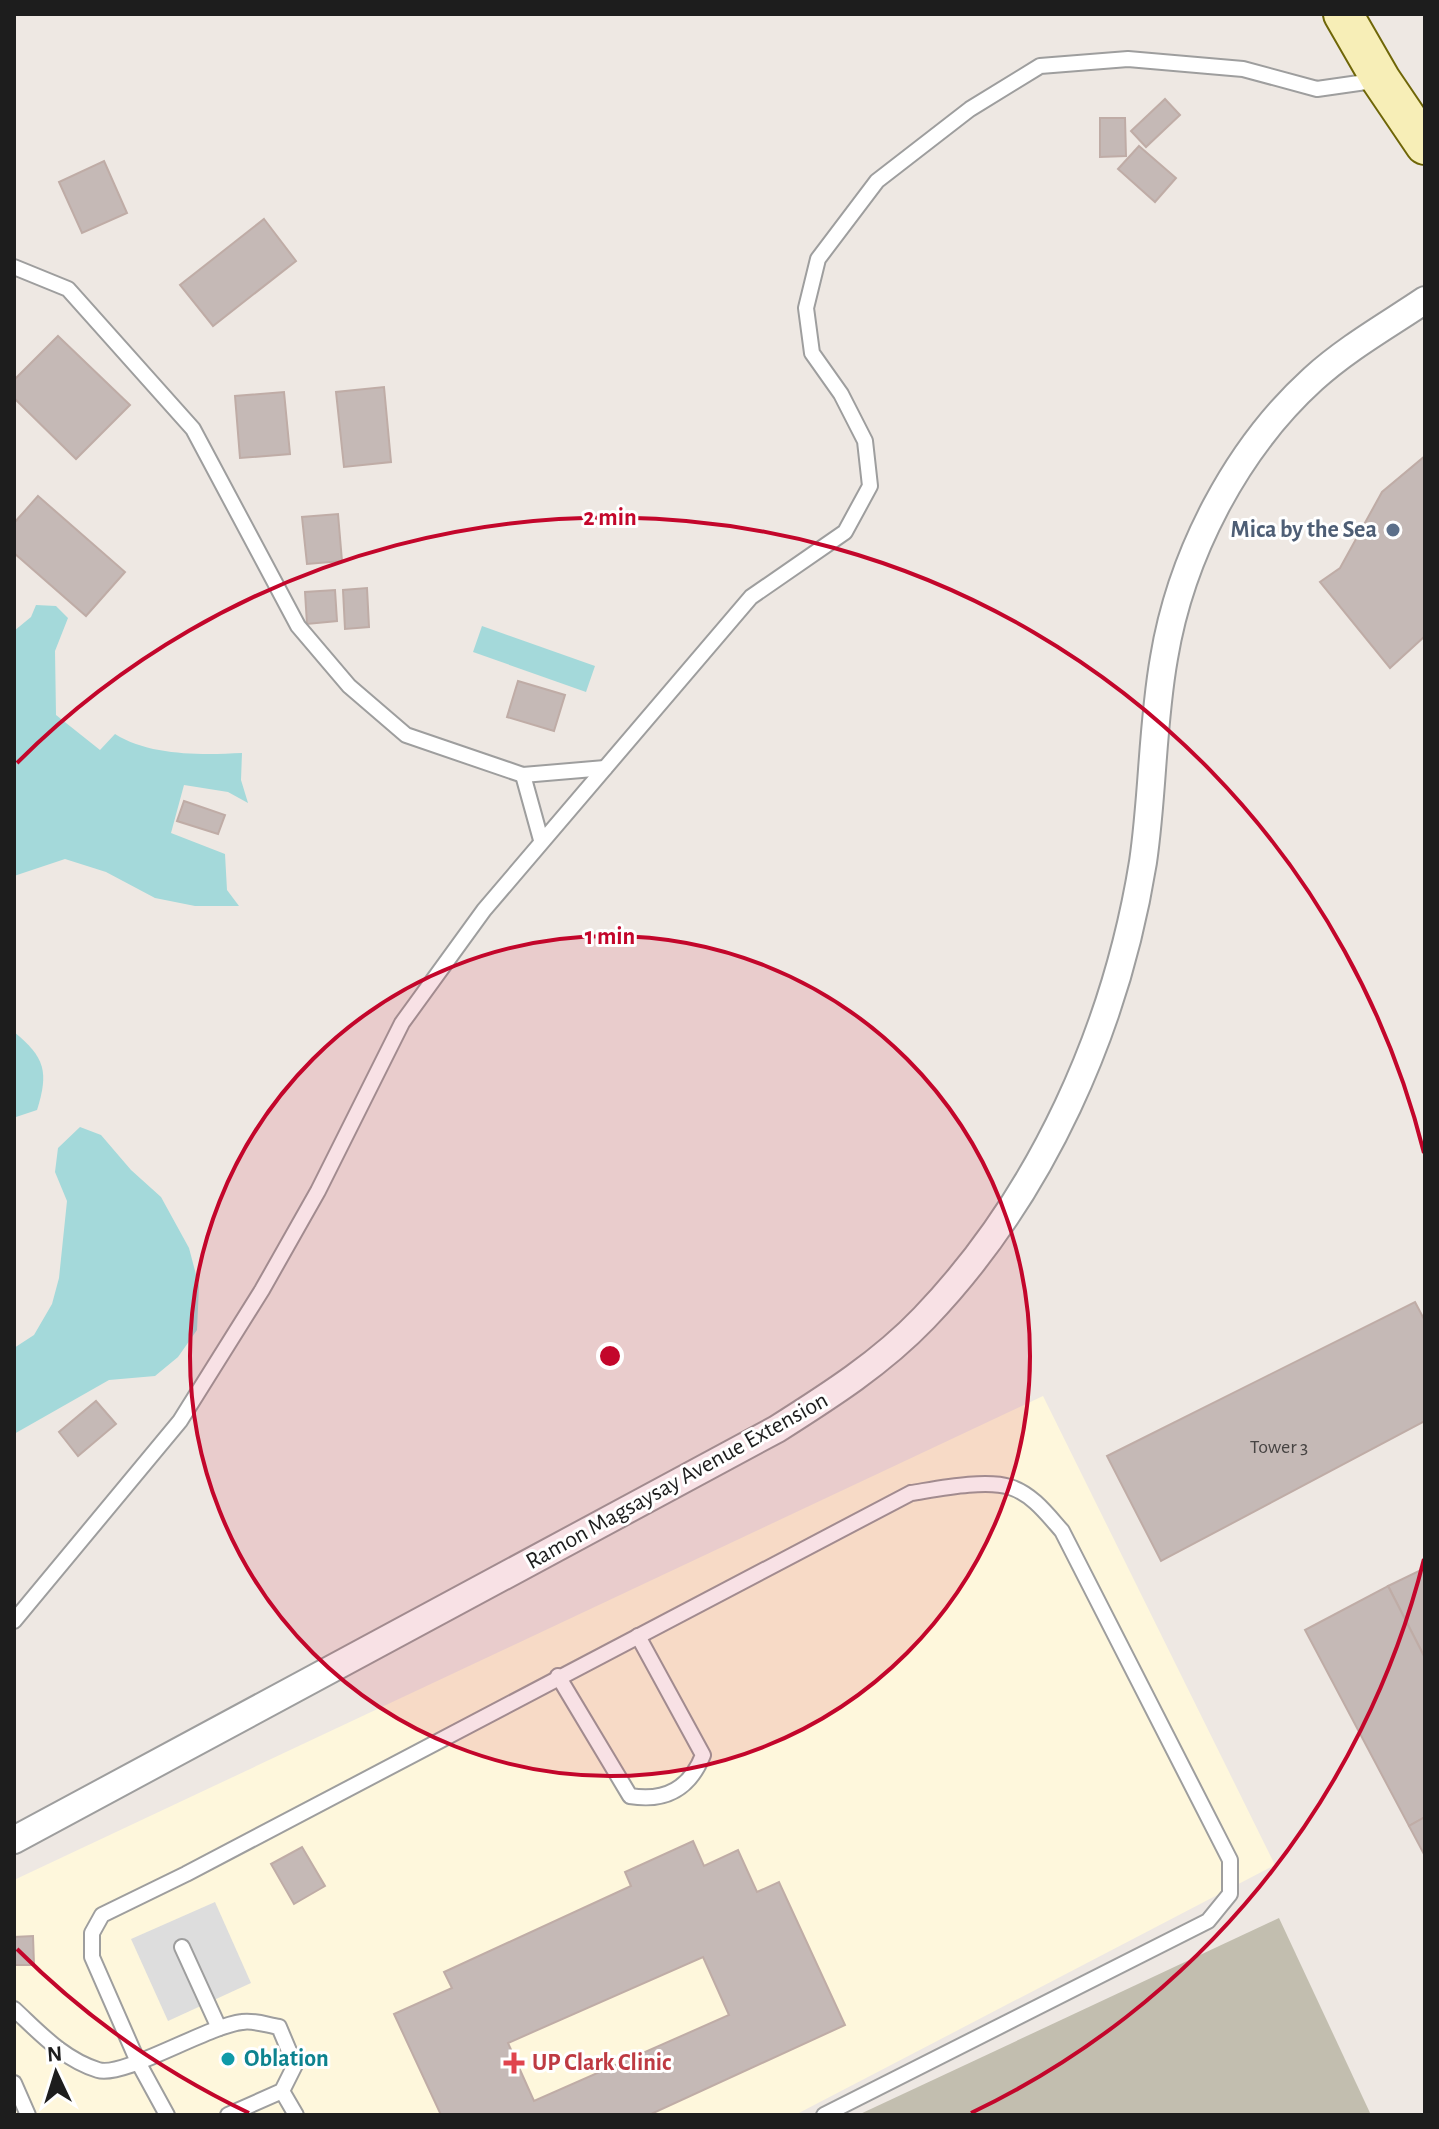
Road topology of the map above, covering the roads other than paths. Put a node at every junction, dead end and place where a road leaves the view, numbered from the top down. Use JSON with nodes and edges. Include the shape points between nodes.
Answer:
{"nodes":[{"id":1,"x":1343,"y":14,"type":"edge"},
{"id":2,"x":1381,"y":80,"type":"junction"},
{"id":3,"x":1425,"y":145,"type":"edge"},
{"id":4,"x":14,"y":267,"type":"edge"},
{"id":5,"x":1425,"y":300,"type":"edge"},
{"id":6,"x":605,"y":768,"type":"junction"},
{"id":7,"x":523,"y":775,"type":"junction"},
{"id":8,"x":541,"y":840,"type":"junction"},
{"id":9,"x":14,"y":1621,"type":"edge"},
{"id":10,"x":638,"y":1636,"type":"junction"},
{"id":11,"x":558,"y":1676,"type":"junction"},
{"id":12,"x":14,"y":1840,"type":"edge"},
{"id":13,"x":182,"y":1947,"type":"dead end"},
{"id":14,"x":14,"y":2009,"type":"edge"},
{"id":15,"x":219,"y":2028,"type":"junction"},
{"id":16,"x":138,"y":2062,"type":"junction"},
{"id":17,"x":14,"y":2083,"type":"edge"},
{"id":18,"x":282,"y":2091,"type":"junction"},
{"id":19,"x":28,"y":2115,"type":"edge"},
{"id":20,"x":167,"y":2115,"type":"edge"},
{"id":21,"x":228,"y":2115,"type":"edge"},
{"id":22,"x":296,"y":2115,"type":"edge"},
{"id":23,"x":824,"y":2115,"type":"edge"}],
"edges":[{"from":1,"to":2,"type":"street"},
{"from":2,"to":3,"type":"street"},
{"from":2,"to":6,"type":"lane","via":[[1317,89],[1243,69],[1143,60],[1040,66],[970,109],[877,181],[818,259],[806,308],[812,353],[865,441],[870,486],[845,532],[751,597]]},
{"from":4,"to":7,"type":"lane","via":[[68,289],[193,429],[298,626],[349,686],[406,735]]},
{"from":5,"to":12,"type":"street","name":"Ramon Magsaysay Avenue Extension","via":[[1313,379],[1270,425],[1231,480],[1179,590],[1164,658],[1143,861],[1117,975],[1099,1027],[1075,1092],[1013,1205],[971,1266],[923,1320],[856,1377],[777,1429]]},
{"from":6,"to":7,"type":"lane"},
{"from":6,"to":8,"type":"lane"},
{"from":7,"to":8,"type":"lane"},
{"from":8,"to":9,"type":"lane","via":[[402,1023],[318,1191],[180,1421]]},
{"from":10,"to":11,"type":"lane"},
{"from":10,"to":11,"type":"lane","via":[[703,1755],[695,1775],[676,1792],[649,1799],[630,1796]]},
{"from":10,"to":23,"type":"lane","via":[[911,1493],[1009,1487],[1039,1504],[1062,1531],[1230,1860],[1230,1894],[1208,1921]]},
{"from":11,"to":16,"type":"lane","via":[[102,1915],[92,1933],[92,1957]]},
{"from":13,"to":15,"type":"lane"},
{"from":14,"to":16,"type":"lane","via":[[67,2057],[102,2072]]},
{"from":15,"to":16,"type":"lane"},
{"from":15,"to":18,"type":"lane","via":[[245,2021],[279,2027],[295,2065]]},
{"from":16,"to":20,"type":"lane"},
{"from":17,"to":19,"type":"lane"},
{"from":18,"to":21,"type":"lane"},
{"from":18,"to":22,"type":"lane"}]}
